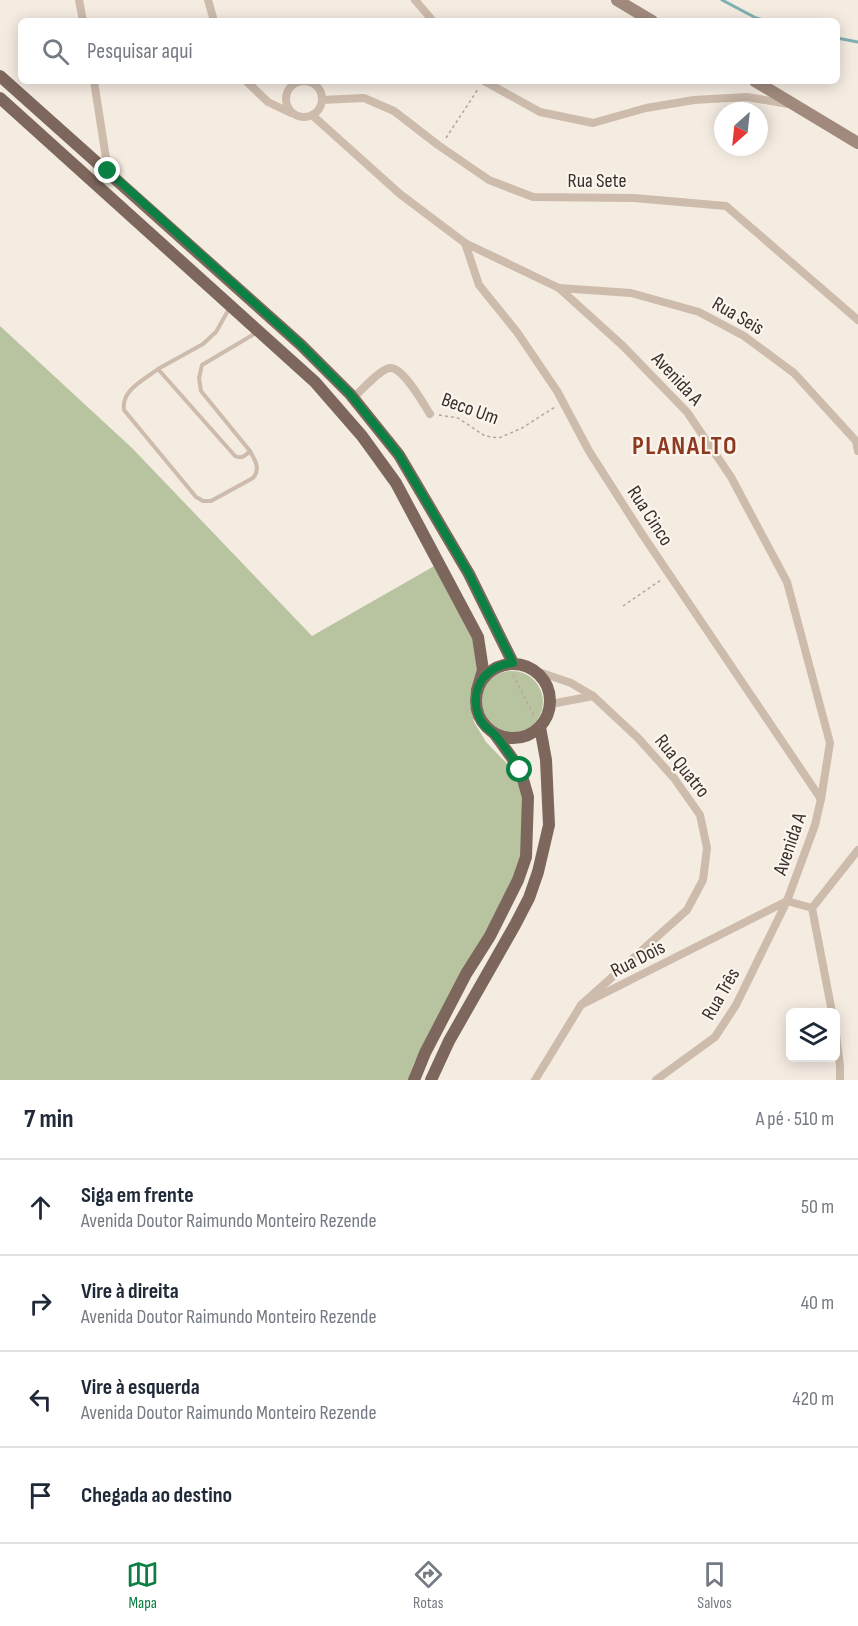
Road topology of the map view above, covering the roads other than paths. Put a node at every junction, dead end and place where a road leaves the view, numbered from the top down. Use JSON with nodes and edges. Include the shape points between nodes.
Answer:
{"nodes":[{"id":1,"x":79,"y":0,"type":"edge"},
{"id":2,"x":208,"y":0,"type":"edge"},
{"id":3,"x":416,"y":0,"type":"edge"},
{"id":4,"x":616,"y":0,"type":"edge"},
{"id":5,"x":82,"y":18,"type":"edge"},
{"id":6,"x":213,"y":18,"type":"edge"},
{"id":7,"x":431,"y":18,"type":"edge"},
{"id":8,"x":647,"y":18,"type":"edge"},
{"id":9,"x":0,"y":76,"type":"edge"},
{"id":10,"x":94,"y":84,"type":"edge"},
{"id":11,"x":249,"y":84,"type":"edge"},
{"id":12,"x":295,"y":84,"type":"edge"},
{"id":13,"x":314,"y":84,"type":"edge"},
{"id":14,"x":489,"y":84,"type":"edge"},
{"id":15,"x":760,"y":84,"type":"edge"},
{"id":16,"x":0,"y":98,"type":"edge"},
{"id":17,"x":322,"y":100,"type":"junction"},
{"id":18,"x":796,"y":105,"type":"junction"},
{"id":19,"x":291,"y":113,"type":"junction"},
{"id":20,"x":312,"y":115,"type":"junction"},
{"id":21,"x":858,"y":143,"type":"edge"},
{"id":22,"x":108,"y":171,"type":"junction"},
{"id":23,"x":465,"y":243,"type":"junction"},
{"id":24,"x":559,"y":288,"type":"junction"},
{"id":25,"x":231,"y":305,"type":"junction"},
{"id":26,"x":858,"y":320,"type":"edge"},
{"id":27,"x":259,"y":331,"type":"junction"},
{"id":28,"x":158,"y":369,"type":"junction"},
{"id":29,"x":353,"y":398,"type":"junction"},
{"id":30,"x":430,"y":414,"type":"road end"},
{"id":31,"x":250,"y":451,"type":"junction"},
{"id":32,"x":858,"y":451,"type":"edge"},
{"id":33,"x":511,"y":663,"type":"junction"},
{"id":34,"x":536,"y":671,"type":"junction"},
{"id":35,"x":477,"y":690,"type":"junction"},
{"id":36,"x":593,"y":696,"type":"junction"},
{"id":37,"x":550,"y":705,"type":"junction"},
{"id":38,"x":539,"y":728,"type":"junction"},
{"id":39,"x":494,"y":733,"type":"junction"},
{"id":40,"x":822,"y":799,"type":"junction"},
{"id":41,"x":858,"y":850,"type":"edge"},
{"id":42,"x":787,"y":901,"type":"junction"},
{"id":43,"x":812,"y":908,"type":"junction"},
{"id":44,"x":582,"y":1005,"type":"junction"},
{"id":45,"x":831,"y":1008,"type":"edge"},
{"id":46,"x":839,"y":1062,"type":"edge"},
{"id":47,"x":414,"y":1080,"type":"edge"},
{"id":48,"x":431,"y":1080,"type":"edge"},
{"id":49,"x":535,"y":1080,"type":"edge"},
{"id":50,"x":656,"y":1080,"type":"edge"},
{"id":51,"x":840,"y":1080,"type":"edge"}],
"edges":[{"from":1,"to":5,"type":"street"},
{"from":2,"to":6,"type":"street"},
{"from":3,"to":7,"type":"street"},
{"from":4,"to":8,"type":"street"},
{"from":9,"to":22,"type":"main road"},
{"from":10,"to":22,"type":"street"},
{"from":11,"to":19,"type":"street","via":[[268,102]]},
{"from":12,"to":19,"type":"street","via":[[286,97]]},
{"from":13,"to":17,"type":"street"},
{"from":14,"to":18,"type":"street","via":[[540,112],[593,123],[694,100],[747,97]]},
{"from":15,"to":18,"type":"street"},
{"from":16,"to":25,"type":"main road"},
{"from":17,"to":20,"type":"street"},
{"from":17,"to":26,"type":"street","name":"Rua Sete","via":[[364,98],[394,111],[489,180],[533,197],[634,198],[726,206]]},
{"from":18,"to":21,"type":"street"},
{"from":19,"to":20,"type":"street","via":[[301,117]]},
{"from":20,"to":23,"type":"street","name":"Avenida A","via":[[400,194]]},
{"from":22,"to":29,"type":"main road","via":[[301,345]]},
{"from":23,"to":24,"type":"street","name":"Avenida A"},
{"from":23,"to":40,"type":"street","name":"Rua Cinco","via":[[478,285],[517,332],[669,575]]},
{"from":24,"to":32,"type":"street","name":"Rua Seis","via":[[631,293],[699,312],[744,336],[794,373],[856,441]]},
{"from":24,"to":40,"type":"street","name":"Avenida A","via":[[687,412],[731,477],[787,582],[830,743]]},
{"from":25,"to":27,"type":"main road"},
{"from":25,"to":28,"type":"lane","via":[[216,332],[203,344]]},
{"from":27,"to":31,"type":"lane","via":[[202,365],[199,378],[201,391]]},
{"from":27,"to":35,"type":"main road","via":[[315,382],[396,483],[478,637],[483,670]]},
{"from":28,"to":31,"type":"lane","via":[[235,456],[243,458]]},
{"from":28,"to":31,"type":"lane","via":[[128,392],[124,410],[196,497],[211,501],[253,478],[258,467]]},
{"from":29,"to":30,"type":"street","name":"Beco Um","via":[[381,372],[390,368],[400,370]]},
{"from":29,"to":33,"type":"main road","via":[[399,455],[469,574]]},
{"from":33,"to":34,"type":"main road"},
{"from":33,"to":35,"type":"main road","via":[[488,672]]},
{"from":34,"to":36,"type":"street","name":"Rua Quatro","via":[[571,683]]},
{"from":34,"to":37,"type":"main road","via":[[550,692]]},
{"from":35,"to":39,"type":"main road","via":[[478,715]]},
{"from":36,"to":37,"type":"street"},
{"from":36,"to":44,"type":"street","name":"Rua Quatro","via":[[674,778],[700,815],[707,848],[703,880],[687,910]]},
{"from":37,"to":38,"type":"main road"},
{"from":38,"to":39,"type":"main road","via":[[518,738]]},
{"from":38,"to":48,"type":"main road","via":[[546,760],[549,825],[538,872],[515,926]]},
{"from":39,"to":47,"type":"main road","via":[[520,770],[528,798],[526,857],[490,936],[466,974]]},
{"from":40,"to":42,"type":"street","name":"Avenida A"},
{"from":41,"to":43,"type":"street"},
{"from":42,"to":43,"type":"street"},
{"from":42,"to":44,"type":"street","name":"Rua Dois"},
{"from":42,"to":50,"type":"street","name":"Rua Três","via":[[736,1005],[715,1037]]},
{"from":43,"to":45,"type":"street"},
{"from":44,"to":49,"type":"street"},
{"from":46,"to":51,"type":"street"}]}
